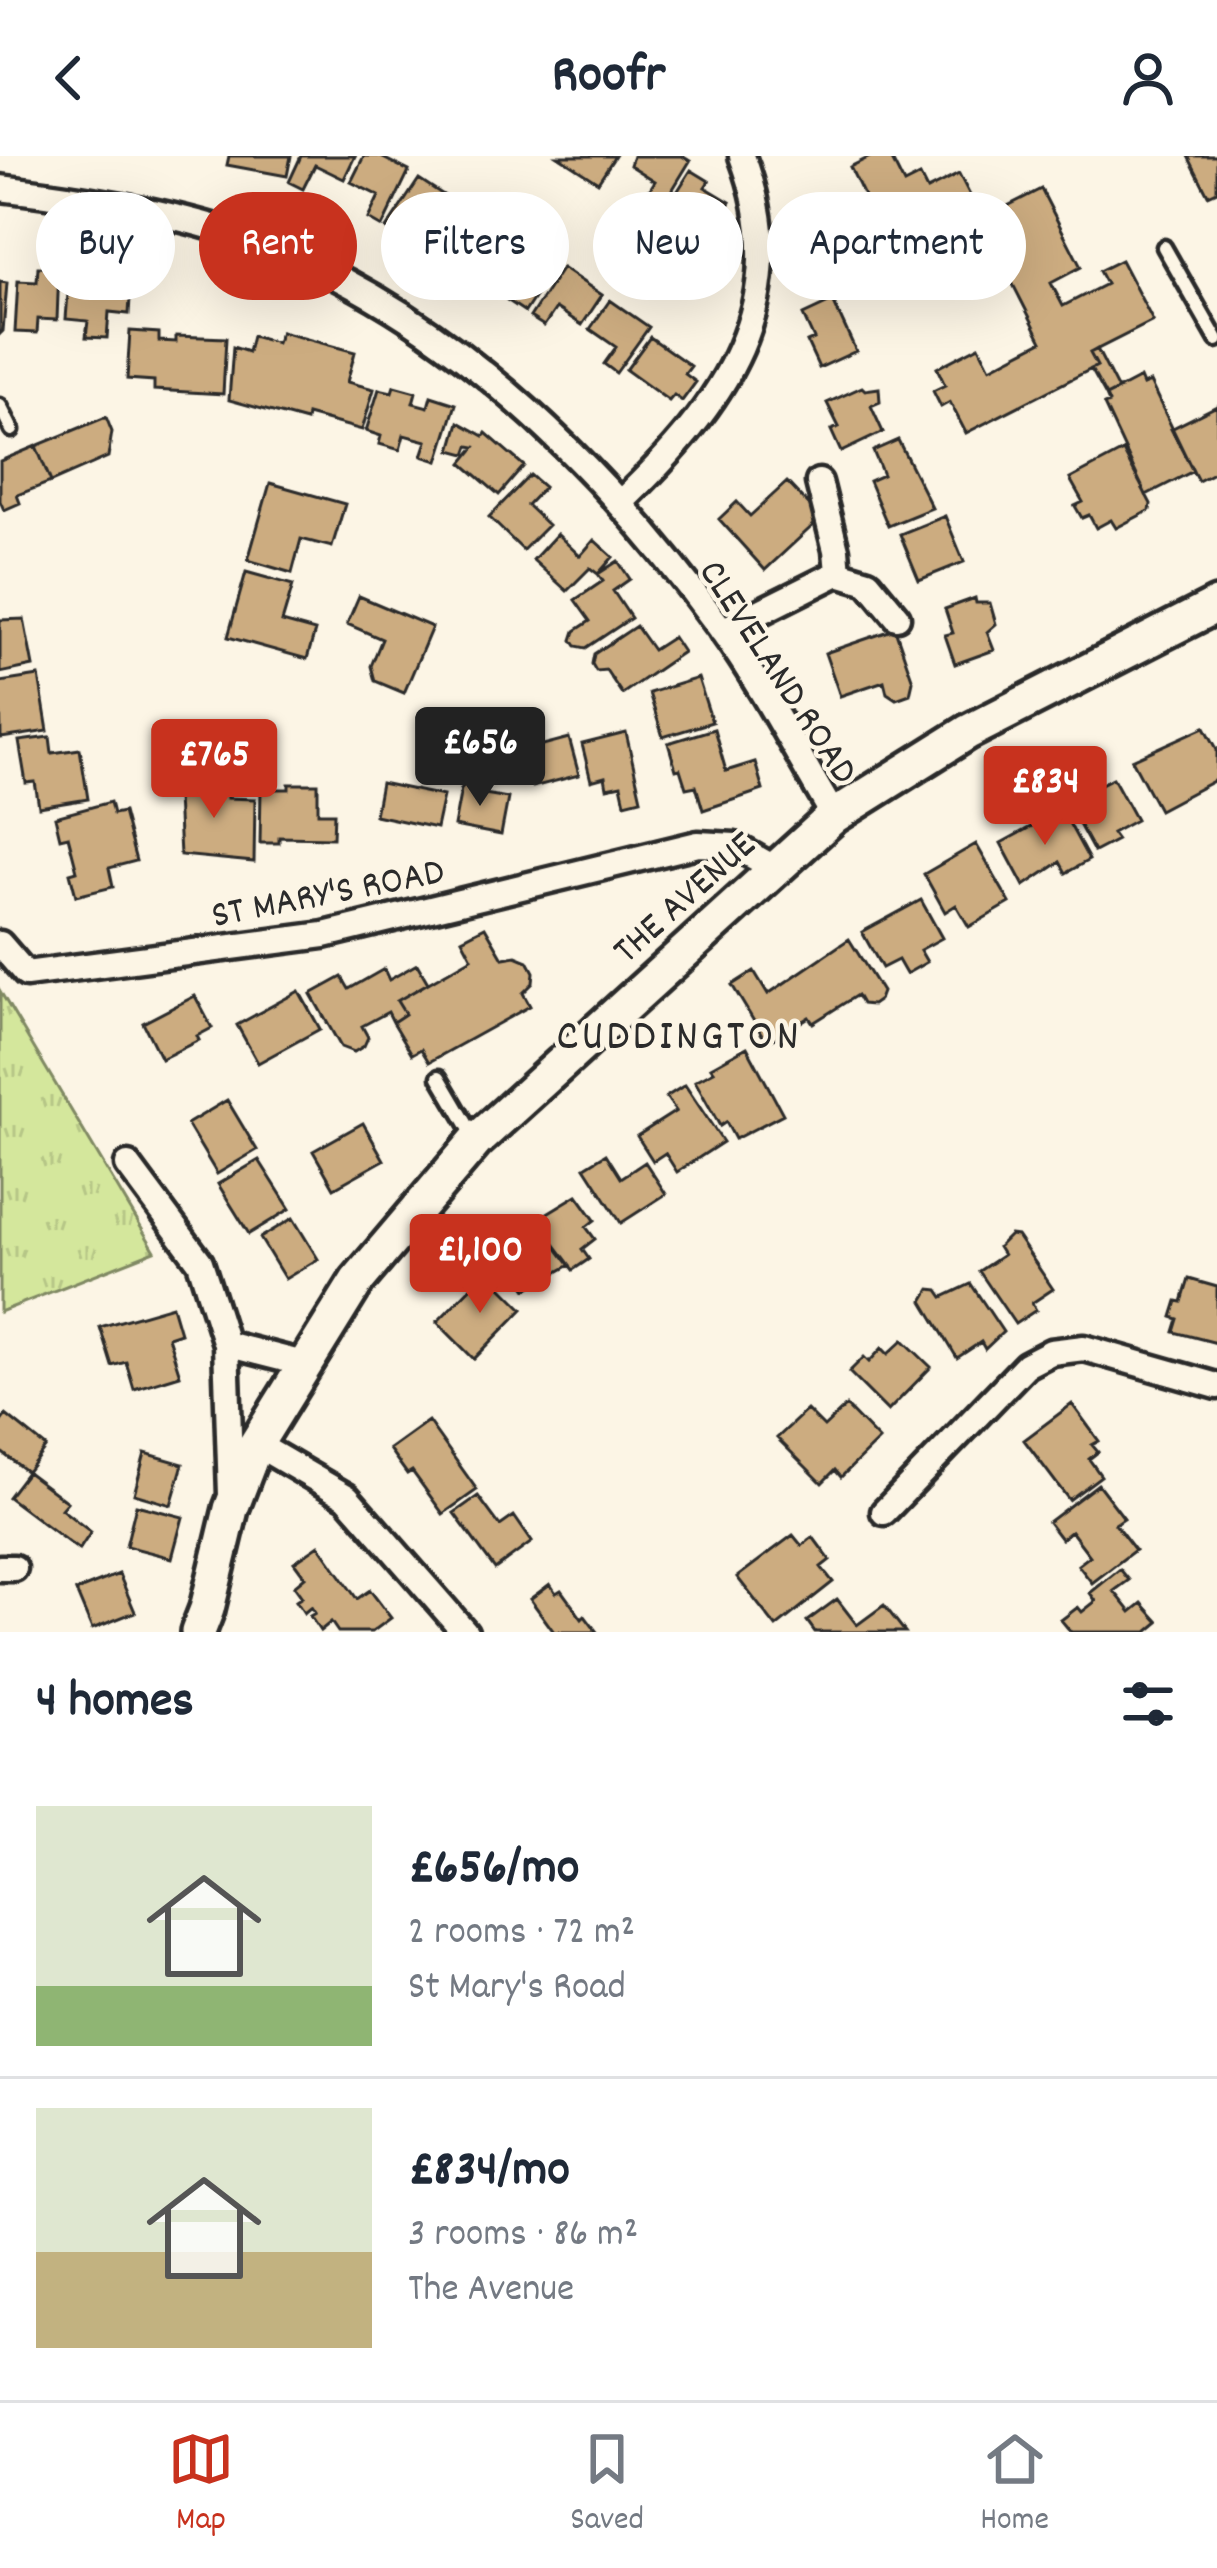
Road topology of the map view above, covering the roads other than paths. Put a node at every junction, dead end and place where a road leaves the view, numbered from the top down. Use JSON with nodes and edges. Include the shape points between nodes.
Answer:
{"nodes":[{"id":1,"x":742,"y":156,"type":"edge"},
{"id":2,"x":0,"y":188,"type":"edge"},
{"id":3,"x":1165,"y":247,"type":"dead end"},
{"id":4,"x":1217,"y":340,"type":"edge"},
{"id":5,"x":0,"y":406,"type":"edge"},
{"id":6,"x":12,"y":430,"type":"dead end"},
{"id":7,"x":819,"y":482,"type":"dead end"},
{"id":8,"x":620,"y":503,"type":"junction"},
{"id":9,"x":838,"y":573,"type":"junction"},
{"id":10,"x":1217,"y":605,"type":"edge"},
{"id":11,"x":897,"y":617,"type":"dead end"},
{"id":12,"x":722,"y":631,"type":"junction"},
{"id":13,"x":834,"y":816,"type":"junction"},
{"id":14,"x":774,"y":868,"type":"junction"},
{"id":15,"x":0,"y":944,"type":"edge"},
{"id":16,"x":439,"y":1077,"type":"dead end"},
{"id":17,"x":476,"y":1141,"type":"junction"},
{"id":18,"x":128,"y":1165,"type":"dead end"},
{"id":19,"x":226,"y":1345,"type":"junction"},
{"id":20,"x":304,"y":1364,"type":"junction"},
{"id":21,"x":1217,"y":1386,"type":"edge"},
{"id":22,"x":256,"y":1444,"type":"junction"},
{"id":23,"x":231,"y":1509,"type":"junction"},
{"id":24,"x":884,"y":1512,"type":"dead end"},
{"id":25,"x":197,"y":1632,"type":"edge"},
{"id":26,"x":465,"y":1632,"type":"edge"}],
"edges":[{"from":1,"to":8,"type":"street","via":[[761,218],[763,269],[752,326],[729,375],[675,450]]},
{"from":2,"to":8,"type":"street","name":"CLEVELAND ROAD","via":[[241,236],[375,296],[457,352]]},
{"from":3,"to":4,"type":"lane"},
{"from":5,"to":6,"type":"lane"},
{"from":7,"to":9,"type":"street"},
{"from":8,"to":12,"type":"street","name":"CLEVELAND ROAD"},
{"from":9,"to":11,"type":"street","via":[[868,582]]},
{"from":9,"to":12,"type":"street"},
{"from":10,"to":13,"type":"street","name":"THE AVENUE","via":[[968,732]]},
{"from":12,"to":13,"type":"street","name":"CLEVELAND ROAD"},
{"from":13,"to":14,"type":"street","name":"THE AVENUE"},
{"from":14,"to":15,"type":"street","name":"ST MARY'S ROAD","via":[[735,847],[698,844],[324,935],[26,974]]},
{"from":14,"to":17,"type":"street","name":"THE AVENUE"},
{"from":16,"to":17,"type":"lane"},
{"from":17,"to":20,"type":"street","name":"THE AVENUE","via":[[358,1281]]},
{"from":18,"to":19,"type":"street","via":[[200,1262]]},
{"from":19,"to":20,"type":"street"},
{"from":19,"to":23,"type":"street"},
{"from":20,"to":22,"type":"street","name":"THE AVENUE"},
{"from":21,"to":24,"type":"street","via":[[1084,1348],[1051,1352],[1026,1365]]},
{"from":22,"to":23,"type":"street","name":"THE AVENUE"},
{"from":22,"to":26,"type":"street","via":[[347,1497]]},
{"from":23,"to":25,"type":"street","name":"THE AVENUE"}]}
